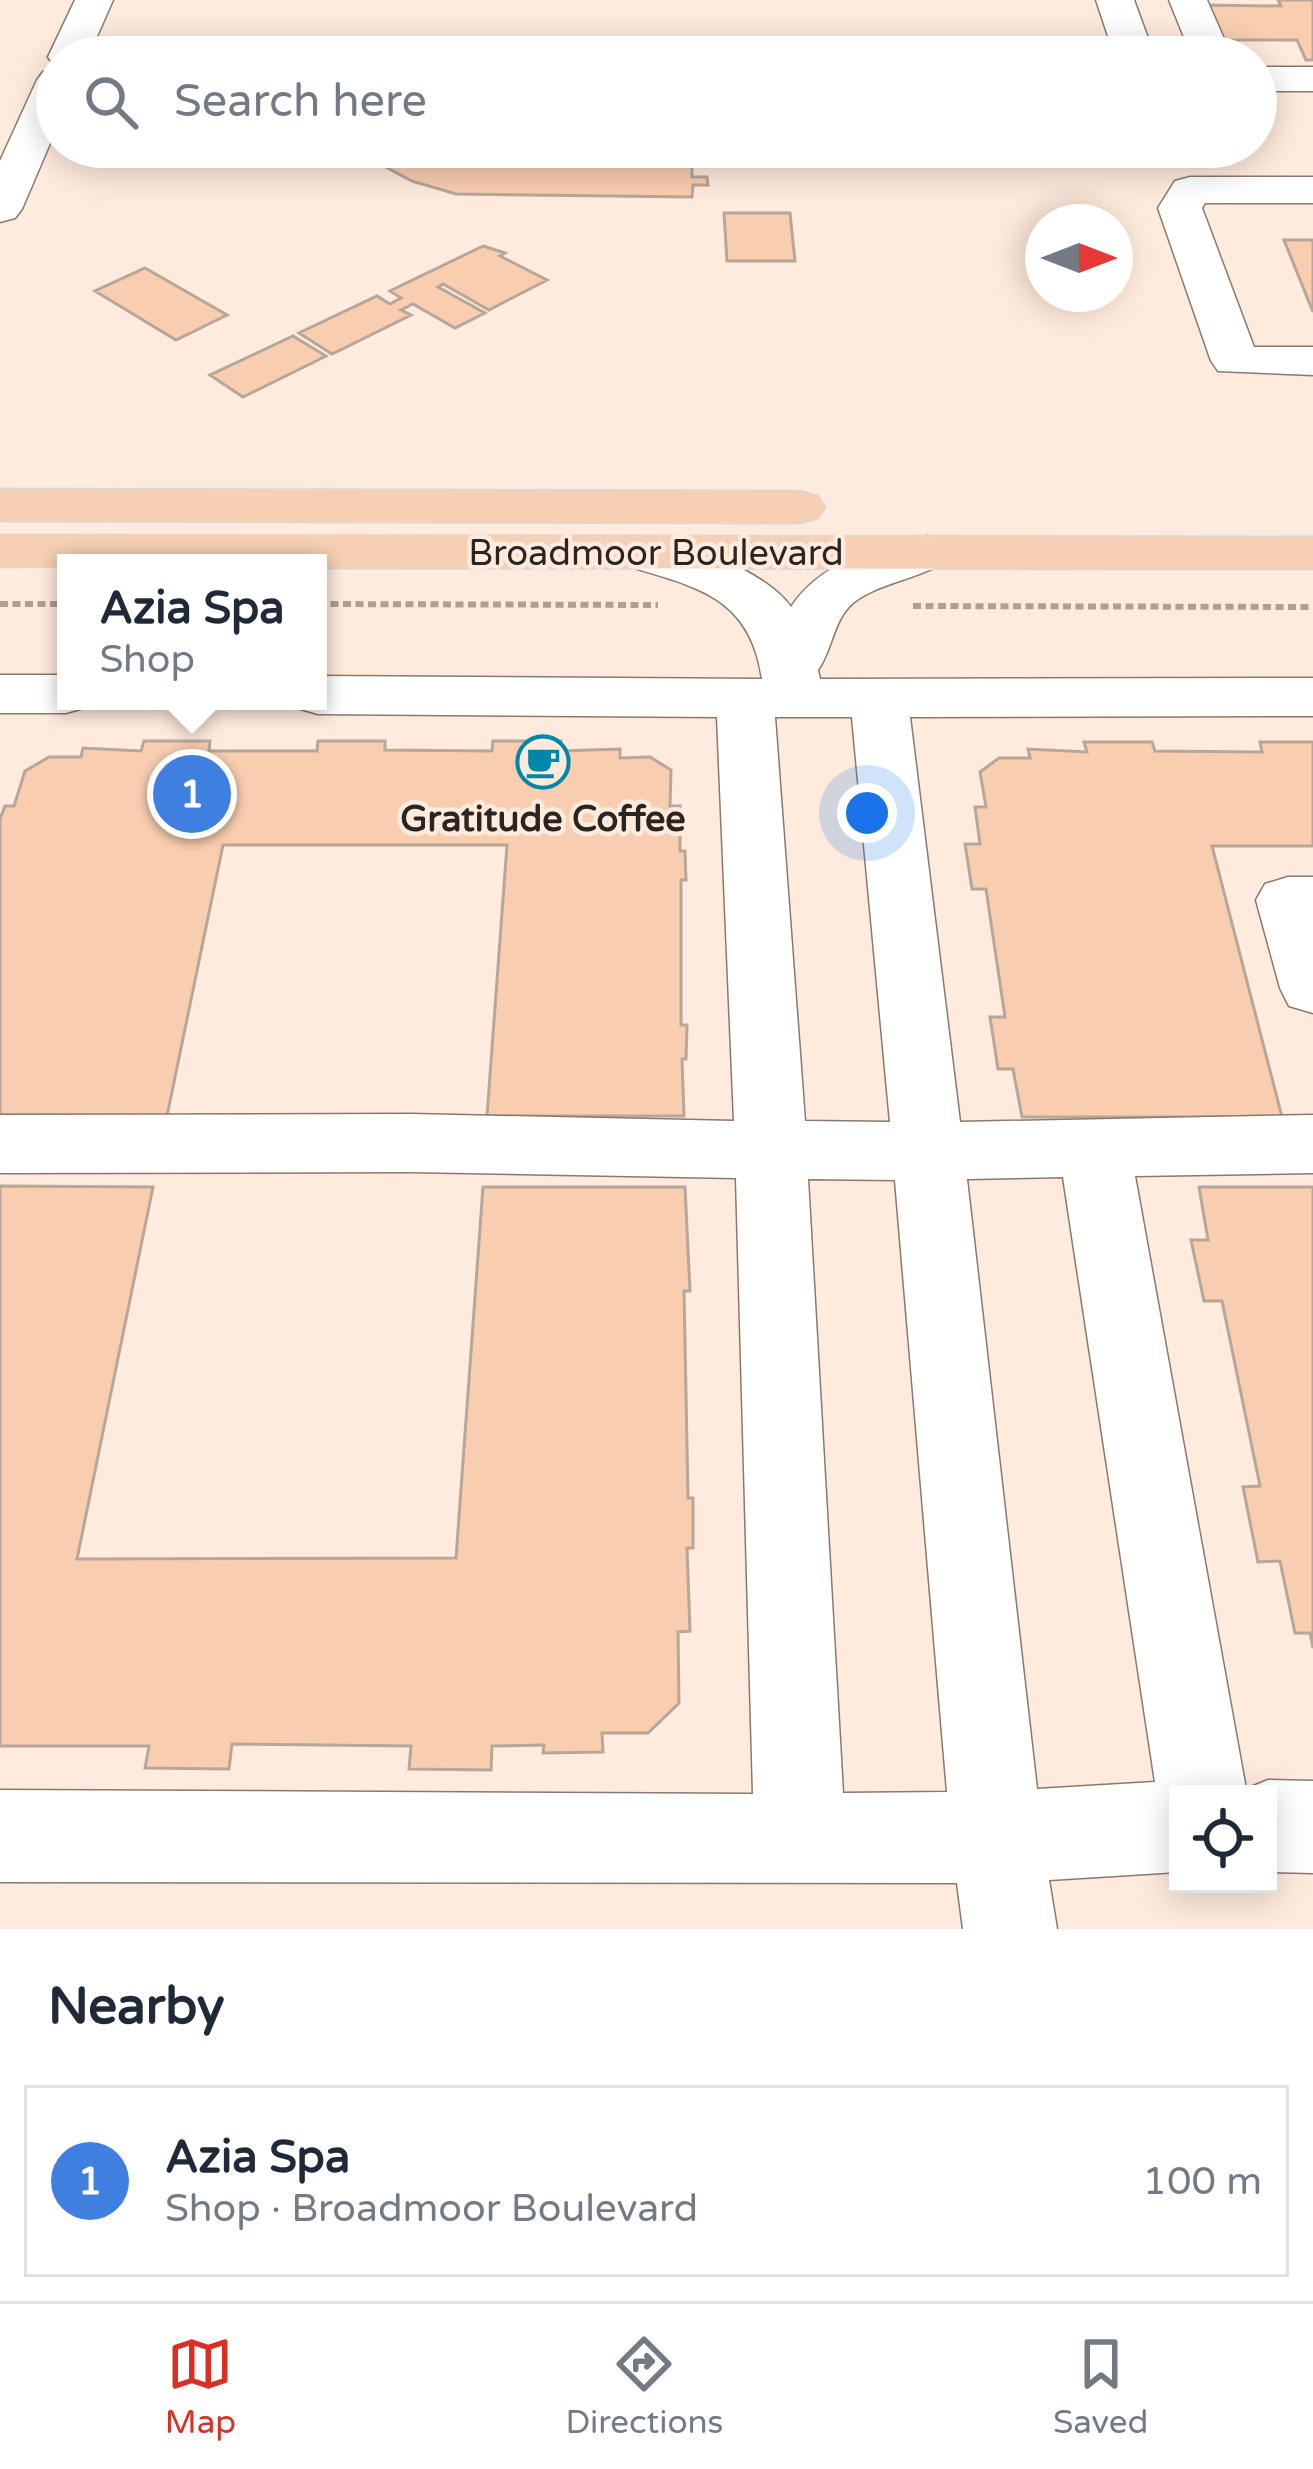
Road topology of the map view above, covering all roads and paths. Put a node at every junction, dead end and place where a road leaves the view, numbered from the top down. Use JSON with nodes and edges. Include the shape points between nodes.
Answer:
{"nodes":[{"id":1,"x":94,"y":0,"type":"edge"},
{"id":2,"x":1114,"y":0,"type":"edge"},
{"id":3,"x":1188,"y":0,"type":"edge"},
{"id":4,"x":73,"y":36,"type":"edge"},
{"id":5,"x":1127,"y":36,"type":"edge"},
{"id":6,"x":1203,"y":36,"type":"edge"},
{"id":7,"x":1277,"y":79,"type":"edge"},
{"id":8,"x":1313,"y":79,"type":"edge"},
{"id":9,"x":36,"y":112,"type":"edge"},
{"id":10,"x":1313,"y":190,"type":"edge"},
{"id":11,"x":0,"y":209,"type":"edge"},
{"id":12,"x":1313,"y":361,"type":"edge"},
{"id":13,"x":0,"y":505,"type":"edge"},
{"id":14,"x":1313,"y":508,"type":"edge"},
{"id":15,"x":0,"y":551,"type":"edge"},
{"id":16,"x":928,"y":552,"type":"junction"},
{"id":17,"x":643,"y":553,"type":"junction"},
{"id":18,"x":1313,"y":553,"type":"edge"},
{"id":19,"x":327,"y":567,"type":"edge"},
{"id":20,"x":0,"y":572,"type":"edge"},
{"id":21,"x":57,"y":573,"type":"edge"},
{"id":22,"x":57,"y":577,"type":"edge"},
{"id":23,"x":57,"y":583,"type":"edge"},
{"id":24,"x":0,"y":604,"type":"edge"},
{"id":25,"x":777,"y":687,"type":"junction"},
{"id":26,"x":0,"y":694,"type":"edge"},
{"id":27,"x":57,"y":694,"type":"edge"},
{"id":28,"x":327,"y":695,"type":"edge"},
{"id":29,"x":879,"y":698,"type":"junction"},
{"id":30,"x":1313,"y":698,"type":"edge"},
{"id":31,"x":1313,"y":899,"type":"edge"},
{"id":32,"x":1313,"y":988,"type":"edge"},
{"id":33,"x":0,"y":1144,"type":"edge"},
{"id":34,"x":1313,"y":1144,"type":"edge"},
{"id":35,"x":771,"y":1150,"type":"junction"},
{"id":36,"x":1095,"y":1150,"type":"junction"},
{"id":37,"x":928,"y":1151,"type":"junction"},
{"id":38,"x":1201,"y":1785,"type":"edge"},
{"id":39,"x":1277,"y":1826,"type":"edge"},
{"id":40,"x":1169,"y":1827,"type":"edge"},
{"id":41,"x":1313,"y":1827,"type":"edge"},
{"id":42,"x":0,"y":1836,"type":"edge"},
{"id":43,"x":997,"y":1837,"type":"junction"},
{"id":44,"x":800,"y":1840,"type":"junction"},
{"id":45,"x":1010,"y":1929,"type":"edge"}],
"edges":[{"from":1,"to":4,"type":"street"},
{"from":2,"to":5,"type":"street"},
{"from":3,"to":6,"type":"street"},
{"from":7,"to":8,"type":"street"},
{"from":9,"to":11,"type":"street"},
{"from":10,"to":12,"type":"street","via":[[1190,190],[1180,208],[1235,361]]},
{"from":13,"to":14,"type":"main road","name":"Broadmoor Boulevard"},
{"from":15,"to":21,"type":"main road","name":"Broadmoor Boulevard"},
{"from":16,"to":17,"type":"main road","name":"Broadmoor Boulevard"},
{"from":16,"to":18,"type":"main road","name":"Broadmoor Boulevard"},
{"from":16,"to":25,"type":"street","via":[[830,593],[809,624],[806,650]]},
{"from":17,"to":19,"type":"main road","name":"Broadmoor Boulevard"},
{"from":17,"to":25,"type":"street","via":[[759,597],[773,619]]},
{"from":20,"to":22,"type":"main road"},
{"from":23,"to":24,"type":"path"},
{"from":25,"to":28,"type":"street"},
{"from":25,"to":29,"type":"street"},
{"from":25,"to":35,"type":"street"},
{"from":26,"to":27,"type":"street"},
{"from":29,"to":30,"type":"street"},
{"from":29,"to":37,"type":"street"},
{"from":31,"to":32,"type":"street","via":[[1288,899]]},
{"from":33,"to":35,"type":"street"},
{"from":34,"to":36,"type":"street"},
{"from":35,"to":37,"type":"street"},
{"from":35,"to":44,"type":"street"},
{"from":36,"to":37,"type":"street"},
{"from":36,"to":38,"type":"street"},
{"from":37,"to":43,"type":"street"},
{"from":39,"to":41,"type":"street"},
{"from":40,"to":43,"type":"street"},
{"from":42,"to":44,"type":"street"},
{"from":43,"to":44,"type":"street"},
{"from":43,"to":45,"type":"street"}]}
